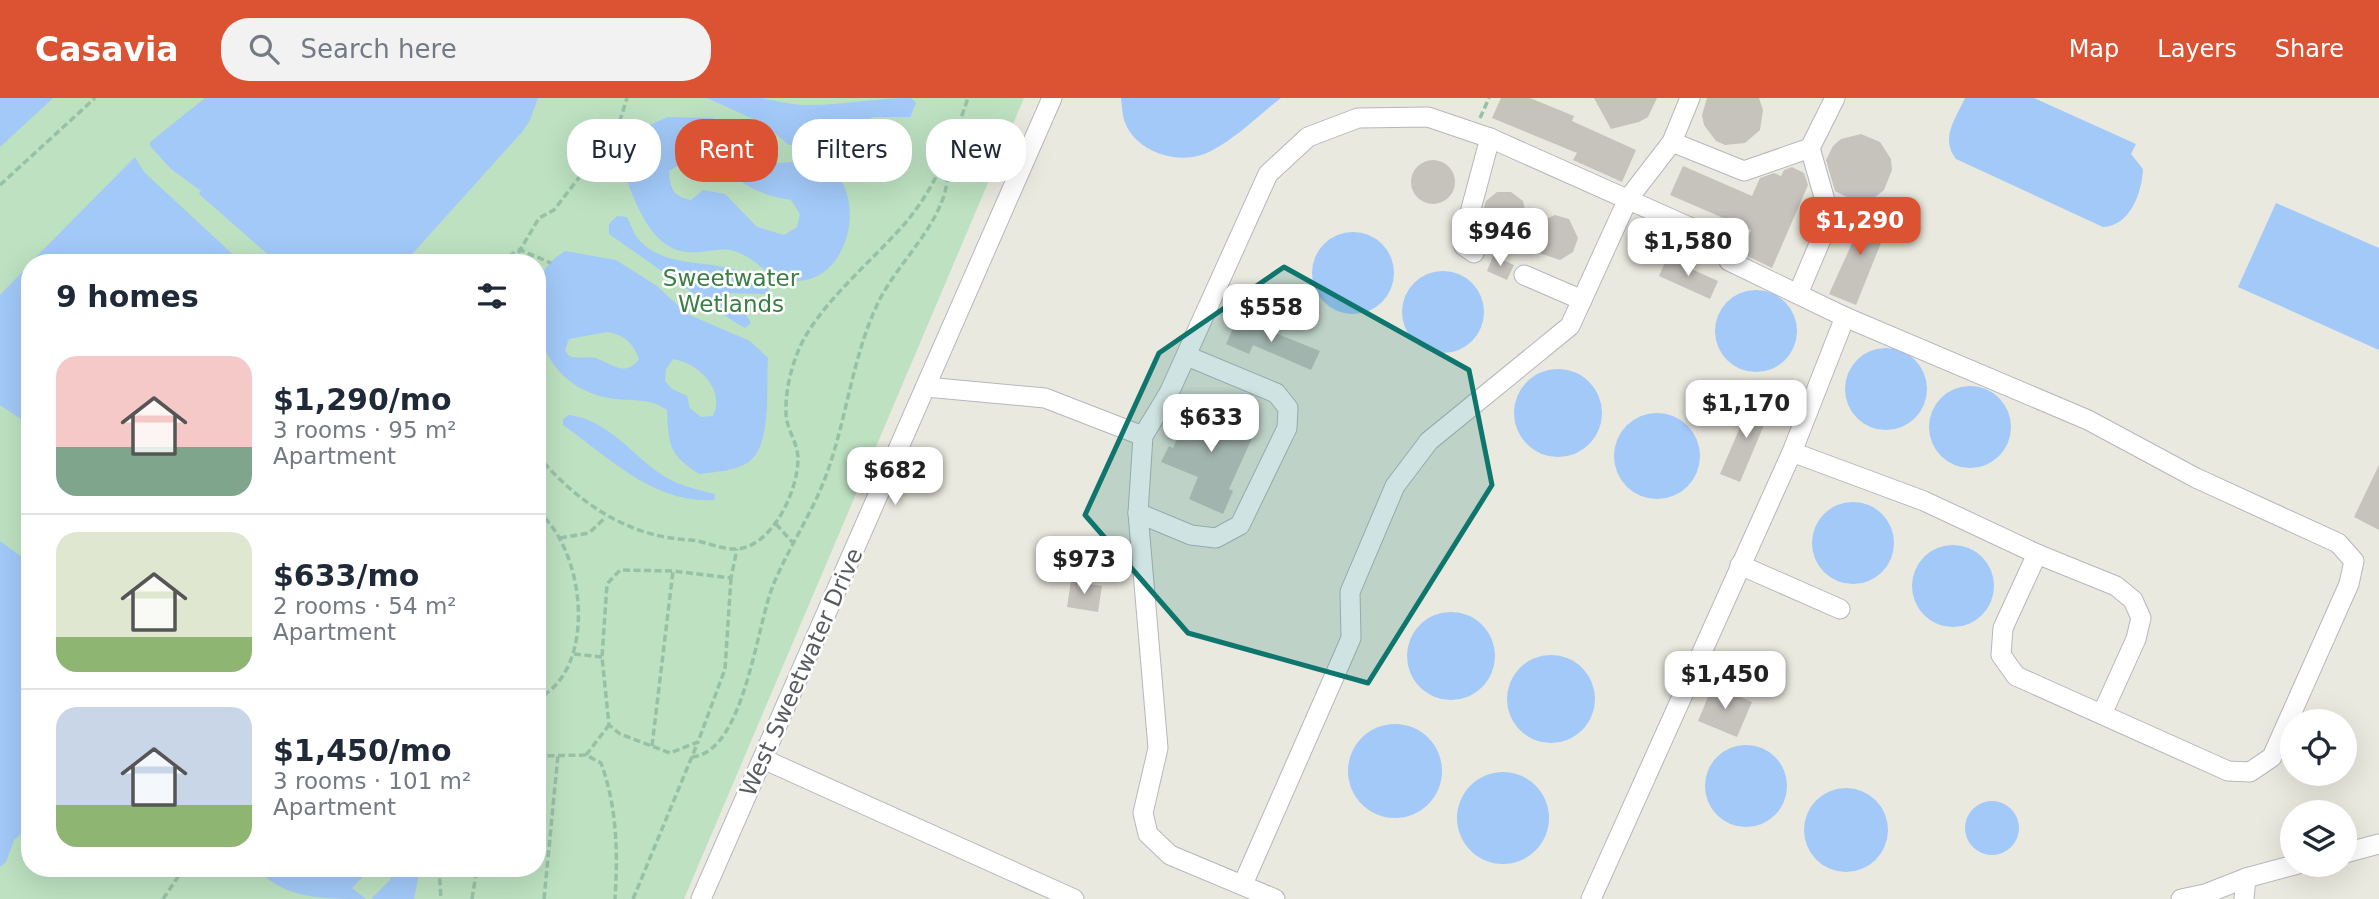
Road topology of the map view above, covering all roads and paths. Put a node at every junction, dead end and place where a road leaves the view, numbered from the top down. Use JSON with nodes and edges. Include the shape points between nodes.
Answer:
{"nodes":[{"id":1,"x":95,"y":98,"type":"edge"},
{"id":2,"x":627,"y":98,"type":"edge"},
{"id":3,"x":968,"y":98,"type":"edge"},
{"id":4,"x":1052,"y":98,"type":"edge"},
{"id":5,"x":1690,"y":98,"type":"edge"},
{"id":6,"x":1835,"y":98,"type":"edge"},
{"id":7,"x":961,"y":119,"type":"edge"},
{"id":8,"x":1490,"y":138,"type":"junction"},
{"id":9,"x":1672,"y":142,"type":"junction"},
{"id":10,"x":1810,"y":148,"type":"junction"},
{"id":11,"x":934,"y":182,"type":"edge"},
{"id":12,"x":946,"y":182,"type":"edge"},
{"id":13,"x":0,"y":185,"type":"edge"},
{"id":14,"x":1628,"y":199,"type":"junction"},
{"id":15,"x":519,"y":249,"type":"junction"},
{"id":16,"x":1474,"y":253,"type":"dead end"},
{"id":17,"x":512,"y":254,"type":"edge"},
{"id":18,"x":517,"y":254,"type":"edge"},
{"id":19,"x":531,"y":254,"type":"edge"},
{"id":20,"x":546,"y":261,"type":"edge"},
{"id":21,"x":551,"y":263,"type":"dead end"},
{"id":22,"x":1524,"y":275,"type":"dead end"},
{"id":23,"x":1798,"y":294,"type":"junction"},
{"id":24,"x":1582,"y":300,"type":"junction"},
{"id":25,"x":1845,"y":317,"type":"junction"},
{"id":26,"x":1187,"y":356,"type":"junction"},
{"id":27,"x":926,"y":387,"type":"junction"},
{"id":28,"x":1143,"y":436,"type":"junction"},
{"id":29,"x":1792,"y":452,"type":"junction"},
{"id":30,"x":546,"y":463,"type":"edge"},
{"id":31,"x":1138,"y":513,"type":"junction"},
{"id":32,"x":606,"y":517,"type":"junction"},
{"id":33,"x":546,"y":522,"type":"edge"},
{"id":34,"x":776,"y":524,"type":"junction"},
{"id":35,"x":560,"y":538,"type":"junction"},
{"id":36,"x":793,"y":544,"type":"junction"},
{"id":37,"x":737,"y":549,"type":"junction"},
{"id":38,"x":2036,"y":554,"type":"junction"},
{"id":39,"x":1740,"y":565,"type":"junction"},
{"id":40,"x":673,"y":571,"type":"junction"},
{"id":41,"x":731,"y":578,"type":"junction"},
{"id":42,"x":1840,"y":609,"type":"dead end"},
{"id":43,"x":574,"y":654,"type":"junction"},
{"id":44,"x":602,"y":657,"type":"junction"},
{"id":45,"x":546,"y":691,"type":"edge"},
{"id":46,"x":2102,"y":714,"type":"junction"},
{"id":47,"x":609,"y":725,"type":"junction"},
{"id":48,"x":698,"y":742,"type":"junction"},
{"id":49,"x":652,"y":746,"type":"junction"},
{"id":50,"x":558,"y":755,"type":"junction"},
{"id":51,"x":586,"y":755,"type":"junction"},
{"id":52,"x":546,"y":756,"type":"edge"},
{"id":53,"x":692,"y":757,"type":"junction"},
{"id":54,"x":763,"y":759,"type":"junction"},
{"id":55,"x":2379,"y":844,"type":"edge"},
{"id":56,"x":2357,"y":850,"type":"edge"},
{"id":57,"x":2280,"y":869,"type":"edge"},
{"id":58,"x":178,"y":877,"type":"edge"},
{"id":59,"x":440,"y":877,"type":"edge"},
{"id":60,"x":476,"y":877,"type":"edge"},
{"id":61,"x":2246,"y":878,"type":"junction"},
{"id":62,"x":1243,"y":884,"type":"junction"},
{"id":63,"x":163,"y":899,"type":"edge"},
{"id":64,"x":441,"y":899,"type":"edge"},
{"id":65,"x":472,"y":899,"type":"edge"},
{"id":66,"x":544,"y":899,"type":"edge"},
{"id":67,"x":615,"y":899,"type":"edge"},
{"id":68,"x":633,"y":899,"type":"edge"},
{"id":69,"x":701,"y":899,"type":"edge"},
{"id":70,"x":1074,"y":899,"type":"edge"},
{"id":71,"x":1275,"y":899,"type":"edge"},
{"id":72,"x":1591,"y":899,"type":"edge"},
{"id":73,"x":2181,"y":899,"type":"edge"},
{"id":74,"x":2244,"y":899,"type":"edge"}],
"edges":[{"from":1,"to":13,"type":"path"},
{"from":2,"to":15,"type":"path","via":[[618,127],[607,143],[554,209],[539,218]]},
{"from":3,"to":7,"type":"path"},
{"from":4,"to":27,"type":"street","name":"West Sweetwater Drive"},
{"from":5,"to":9,"type":"street"},
{"from":6,"to":10,"type":"street"},
{"from":8,"to":14,"type":"street"},
{"from":8,"to":16,"type":"street","via":[[1464,235],[1464,246]]},
{"from":8,"to":26,"type":"street","via":[[1428,117],[1358,118],[1308,137],[1268,174]]},
{"from":9,"to":10,"type":"street","via":[[1744,171]]},
{"from":9,"to":14,"type":"street"},
{"from":10,"to":23,"type":"street","via":[[1830,218]]},
{"from":11,"to":34,"type":"path","via":[[907,220],[807,333],[790,375],[786,415],[799,460],[792,494]]},
{"from":12,"to":36,"type":"path","via":[[932,221],[878,302],[858,351],[851,394],[827,472]]},
{"from":14,"to":23,"type":"street","via":[[1723,242],[1729,261]]},
{"from":14,"to":24,"type":"street"},
{"from":15,"to":17,"type":"path"},
{"from":15,"to":18,"type":"path"},
{"from":15,"to":19,"type":"path"},
{"from":20,"to":21,"type":"path"},
{"from":22,"to":24,"type":"street"},
{"from":23,"to":25,"type":"street"},
{"from":24,"to":62,"type":"street","via":[[1570,326],[1429,441],[1395,486],[1350,592],[1351,638]]},
{"from":25,"to":29,"type":"street"},
{"from":25,"to":46,"type":"street","via":[[2088,419],[2196,478],[2338,543],[2354,561],[2349,584],[2272,757],[2250,772],[2228,771]]},
{"from":26,"to":28,"type":"street"},
{"from":26,"to":31,"type":"street","via":[[1276,393],[1288,408],[1287,428],[1240,525],[1216,538],[1191,535]]},
{"from":27,"to":28,"type":"street","via":[[1045,398]]},
{"from":27,"to":54,"type":"street","name":"West Sweetwater Drive"},
{"from":28,"to":31,"type":"street"},
{"from":29,"to":38,"type":"street","via":[[1924,501]]},
{"from":29,"to":39,"type":"street"},
{"from":30,"to":32,"type":"path"},
{"from":31,"to":62,"type":"street","via":[[1158,748],[1143,813],[1148,834],[1170,855]]},
{"from":32,"to":35,"type":"path","via":[[589,533]]},
{"from":32,"to":37,"type":"path","via":[[628,529],[667,539]]},
{"from":33,"to":35,"type":"path"},
{"from":34,"to":36,"type":"path"},
{"from":34,"to":37,"type":"path"},
{"from":35,"to":43,"type":"path","via":[[576,580]]},
{"from":36,"to":53,"type":"path","via":[[773,584],[735,714],[718,745],[703,756]]},
{"from":37,"to":41,"type":"path"},
{"from":38,"to":46,"type":"street","via":[[2003,628],[2001,655],[2015,676]]},
{"from":38,"to":46,"type":"street","via":[[2116,586],[2133,600],[2141,618]]},
{"from":39,"to":42,"type":"street"},
{"from":39,"to":72,"type":"street"},
{"from":40,"to":41,"type":"path"},
{"from":40,"to":44,"type":"path","via":[[620,570],[607,584]]},
{"from":40,"to":49,"type":"path"},
{"from":41,"to":48,"type":"path","via":[[725,669]]},
{"from":43,"to":44,"type":"path"},
{"from":43,"to":45,"type":"path","via":[[567,672]]},
{"from":44,"to":47,"type":"path"},
{"from":47,"to":49,"type":"path"},
{"from":47,"to":51,"type":"path"},
{"from":48,"to":49,"type":"path","via":[[670,753]]},
{"from":48,"to":53,"type":"path"},
{"from":50,"to":51,"type":"path"},
{"from":50,"to":52,"type":"path"},
{"from":50,"to":66,"type":"path"},
{"from":51,"to":67,"type":"path","via":[[601,763],[611,790],[618,859]]},
{"from":53,"to":68,"type":"path"},
{"from":54,"to":69,"type":"street","name":"West Sweetwater Drive"},
{"from":54,"to":70,"type":"street"},
{"from":55,"to":56,"type":"street"},
{"from":57,"to":61,"type":"street"},
{"from":58,"to":63,"type":"path"},
{"from":59,"to":64,"type":"path"},
{"from":60,"to":65,"type":"path"},
{"from":61,"to":73,"type":"street"},
{"from":61,"to":74,"type":"street"},
{"from":62,"to":71,"type":"street"}]}
